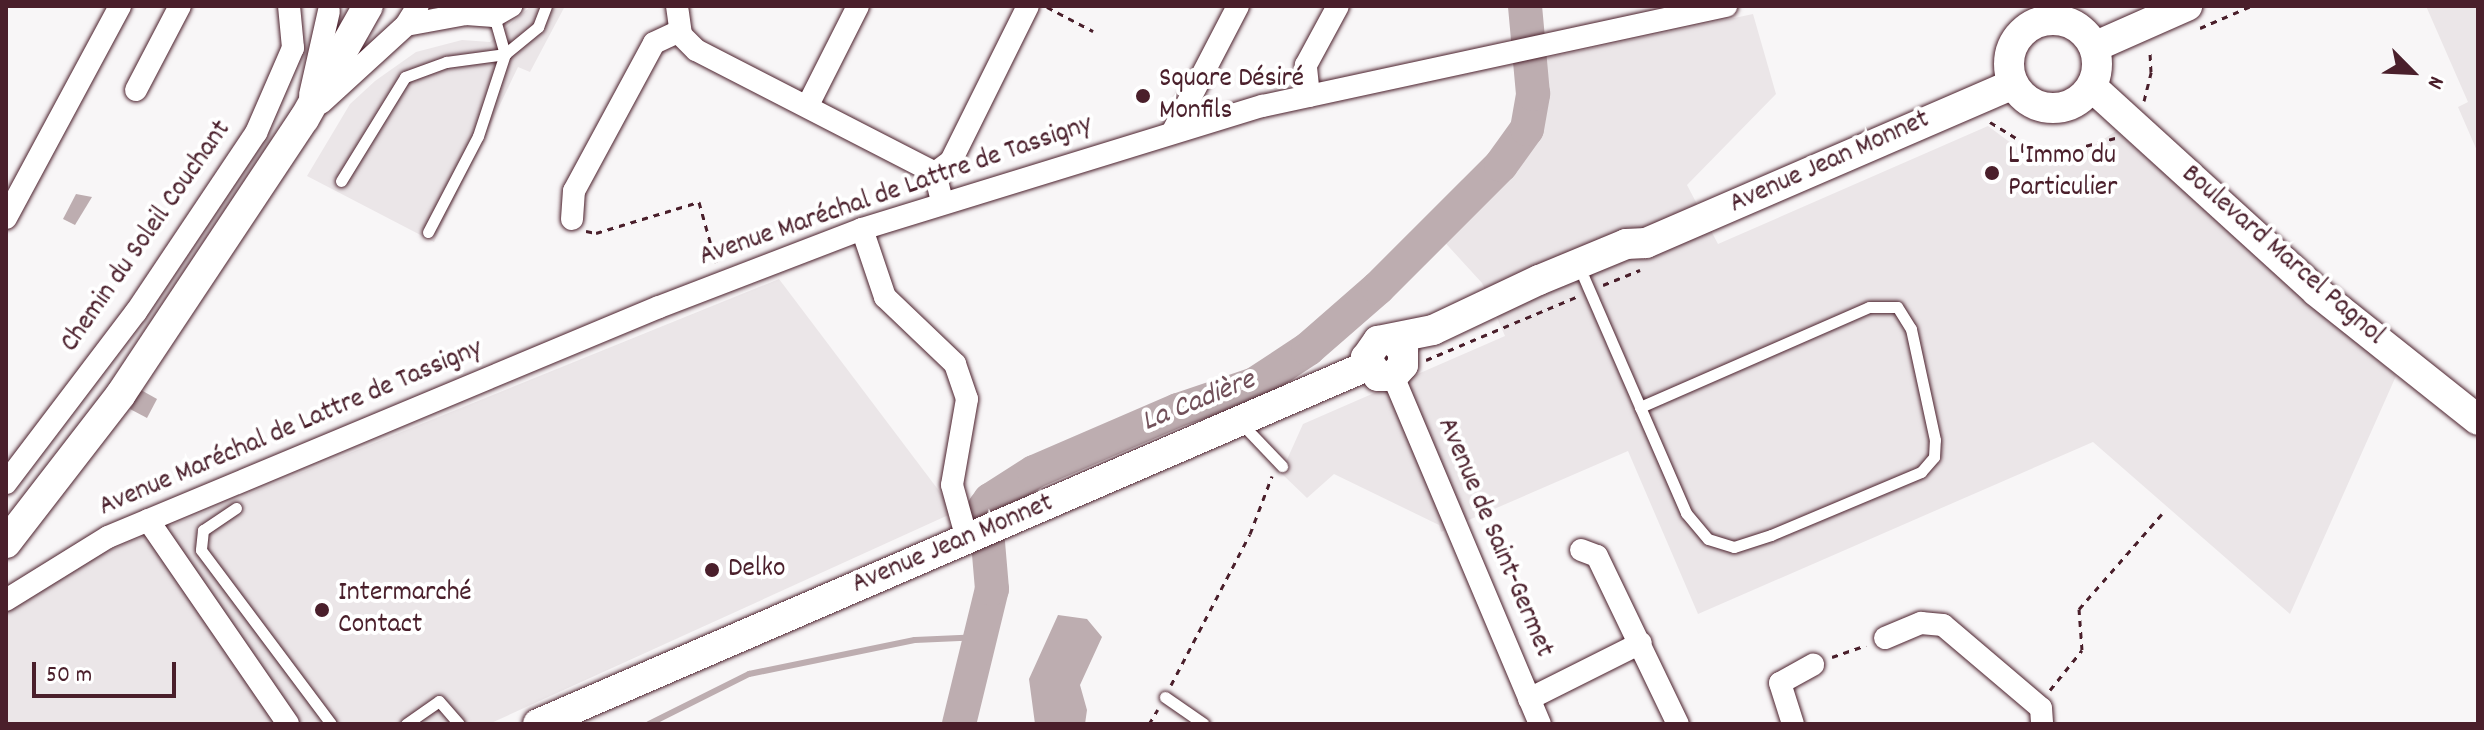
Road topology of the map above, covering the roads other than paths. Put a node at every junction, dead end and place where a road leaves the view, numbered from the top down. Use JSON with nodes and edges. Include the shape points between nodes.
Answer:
{"nodes":[{"id":1,"x":120,"y":6,"type":"edge"},
{"id":2,"x":180,"y":6,"type":"edge"},
{"id":3,"x":289,"y":6,"type":"edge"},
{"id":4,"x":368,"y":6,"type":"edge"},
{"id":5,"x":546,"y":6,"type":"edge"},
{"id":6,"x":677,"y":6,"type":"edge"},
{"id":7,"x":858,"y":6,"type":"edge"},
{"id":8,"x":1028,"y":6,"type":"edge"},
{"id":9,"x":1238,"y":6,"type":"edge"},
{"id":10,"x":1338,"y":6,"type":"edge"},
{"id":11,"x":1726,"y":6,"type":"edge"},
{"id":12,"x":328,"y":9,"type":"edge"},
{"id":13,"x":461,"y":10,"type":"edge"},
{"id":14,"x":502,"y":11,"type":"edge"},
{"id":15,"x":1685,"y":12,"type":"edge"},
{"id":16,"x":2045,"y":14,"type":"edge"},
{"id":17,"x":2190,"y":18,"type":"edge"},
{"id":18,"x":407,"y":21,"type":"edge"},
{"id":19,"x":680,"y":31,"type":"junction"},
{"id":20,"x":352,"y":34,"type":"junction"},
{"id":21,"x":2094,"y":47,"type":"junction"},
{"id":22,"x":505,"y":54,"type":"junction"},
{"id":23,"x":2013,"y":84,"type":"junction"},
{"id":24,"x":2092,"y":87,"type":"junction"},
{"id":25,"x":136,"y":90,"type":"dead end"},
{"id":26,"x":1309,"y":96,"type":"junction"},
{"id":27,"x":808,"y":105,"type":"junction"},
{"id":28,"x":304,"y":119,"type":"junction"},
{"id":29,"x":1173,"y":131,"type":"junction"},
{"id":30,"x":935,"y":173,"type":"junction"},
{"id":31,"x":341,"y":181,"type":"dead end"},
{"id":32,"x":942,"y":202,"type":"junction"},
{"id":33,"x":6,"y":218,"type":"edge"},
{"id":34,"x":572,"y":219,"type":"road end"},
{"id":35,"x":862,"y":229,"type":"junction"},
{"id":36,"x":428,"y":232,"type":"dead end"},
{"id":37,"x":1644,"y":256,"type":"junction"},
{"id":38,"x":1587,"y":285,"type":"junction"},
{"id":39,"x":1389,"y":362,"type":"junction"},
{"id":40,"x":1640,"y":407,"type":"junction"},
{"id":41,"x":2478,"y":420,"type":"edge"},
{"id":42,"x":1240,"y":422,"type":"junction"},
{"id":43,"x":1280,"y":464,"type":"road end"},
{"id":44,"x":6,"y":483,"type":"edge"},
{"id":45,"x":236,"y":508,"type":"dead end"},
{"id":46,"x":148,"y":520,"type":"junction"},
{"id":47,"x":981,"y":533,"type":"junction"},
{"id":48,"x":6,"y":543,"type":"edge"},
{"id":49,"x":1581,"y":550,"type":"dead end"},
{"id":50,"x":6,"y":600,"type":"edge"},
{"id":51,"x":1885,"y":638,"type":"road end"},
{"id":52,"x":1641,"y":643,"type":"junction"},
{"id":53,"x":1813,"y":665,"type":"road end"},
{"id":54,"x":1165,"y":697,"type":"road end"},
{"id":55,"x":1529,"y":699,"type":"junction"},
{"id":56,"x":2040,"y":714,"type":"edge"},
{"id":57,"x":288,"y":724,"type":"edge"},
{"id":58,"x":331,"y":724,"type":"edge"},
{"id":59,"x":406,"y":724,"type":"edge"},
{"id":60,"x":459,"y":724,"type":"edge"},
{"id":61,"x":538,"y":724,"type":"edge"},
{"id":62,"x":1204,"y":724,"type":"edge"},
{"id":63,"x":1540,"y":724,"type":"edge"},
{"id":64,"x":1678,"y":724,"type":"edge"},
{"id":65,"x":1793,"y":724,"type":"edge"}],
"edges":[{"from":1,"to":33,"type":"street"},
{"from":2,"to":25,"type":"street"},
{"from":3,"to":44,"type":"street","name":"Chemin du Soleil Couchant","via":[[293,48],[256,133],[136,312]]},
{"from":4,"to":20,"type":"street"},
{"from":5,"to":22,"type":"lane","via":[[538,27]]},
{"from":6,"to":19,"type":"street"},
{"from":7,"to":27,"type":"street"},
{"from":8,"to":30,"type":"street","via":[[951,161]]},
{"from":9,"to":29,"type":"street"},
{"from":10,"to":26,"type":"street","via":[[1306,65]]},
{"from":11,"to":15,"type":"street","name":"Avenue Maréchal de Lattre de Tassigny"},
{"from":12,"to":20,"type":"street"},
{"from":12,"to":28,"type":"street"},
{"from":13,"to":14,"type":"street"},
{"from":13,"to":18,"type":"street"},
{"from":14,"to":22,"type":"lane"},
{"from":15,"to":26,"type":"street","name":"Avenue Maréchal de Lattre de Tassigny","via":[[1549,47]]},
{"from":16,"to":21,"type":"street","via":[[2075,26]]},
{"from":16,"to":23,"type":"street","via":[[2018,37],[2011,52]]},
{"from":17,"to":21,"type":"street"},
{"from":18,"to":20,"type":"street","via":[[366,38]]},
{"from":18,"to":28,"type":"street"},
{"from":19,"to":27,"type":"street","via":[[696,50]]},
{"from":19,"to":34,"type":"street","via":[[654,43],[574,191]]},
{"from":20,"to":28,"type":"street"},
{"from":21,"to":24,"type":"street"},
{"from":22,"to":31,"type":"lane","via":[[446,62],[405,77]]},
{"from":22,"to":36,"type":"lane","via":[[478,136]]},
{"from":23,"to":24,"type":"street","via":[[2026,99],[2056,108],[2079,100]]},
{"from":23,"to":37,"type":"street","name":"Avenue Jean Monnet"},
{"from":24,"to":41,"type":"street","name":"Boulevard Marcel Pagnol","via":[[2316,291]]},
{"from":26,"to":29,"type":"street","name":"Avenue Maréchal de Lattre de Tassigny"},
{"from":27,"to":30,"type":"street"},
{"from":28,"to":48,"type":"street","via":[[121,394]]},
{"from":29,"to":32,"type":"street","name":"Avenue Maréchal de Lattre de Tassigny"},
{"from":30,"to":32,"type":"street"},
{"from":32,"to":35,"type":"street","name":"Avenue Maréchal de Lattre de Tassigny"},
{"from":35,"to":46,"type":"street","name":"Avenue Maréchal de Lattre de Tassigny","via":[[721,282]]},
{"from":35,"to":47,"type":"street","via":[[885,297],[955,364],[967,399],[952,485]]},
{"from":37,"to":38,"type":"street","name":"Avenue Jean Monnet","via":[[1634,256]]},
{"from":37,"to":39,"type":"street","name":"Avenue Jean Monnet","via":[[1626,244],[1433,330]]},
{"from":38,"to":39,"type":"street","name":"Avenue Jean Monnet"},
{"from":38,"to":40,"type":"lane"},
{"from":39,"to":42,"type":"street","name":"Avenue Jean Monnet"},
{"from":39,"to":55,"type":"street","name":"Avenue de Saint-Germet"},
{"from":40,"to":40,"type":"lane","via":[[1869,307],[1897,307],[1911,329],[1934,457],[1921,472],[1734,547],[1708,539],[1686,513]]},
{"from":42,"to":43,"type":"lane"},
{"from":42,"to":47,"type":"street","name":"Avenue Jean Monnet"},
{"from":45,"to":58,"type":"lane","via":[[203,530],[201,550]]},
{"from":46,"to":50,"type":"street","name":"Avenue Maréchal de Lattre de Tassigny","via":[[32,580]]},
{"from":46,"to":57,"type":"street"},
{"from":47,"to":61,"type":"street","name":"Avenue Jean Monnet"},
{"from":49,"to":52,"type":"street","via":[[1597,556],[1627,625]]},
{"from":51,"to":56,"type":"street","via":[[1921,623],[1943,625]]},
{"from":52,"to":55,"type":"street"},
{"from":52,"to":64,"type":"street"},
{"from":53,"to":65,"type":"street","via":[[1780,683]]},
{"from":54,"to":62,"type":"lane"},
{"from":55,"to":63,"type":"street","name":"Avenue de Saint-Germet"},
{"from":59,"to":60,"type":"lane","via":[[439,701]]}]}
